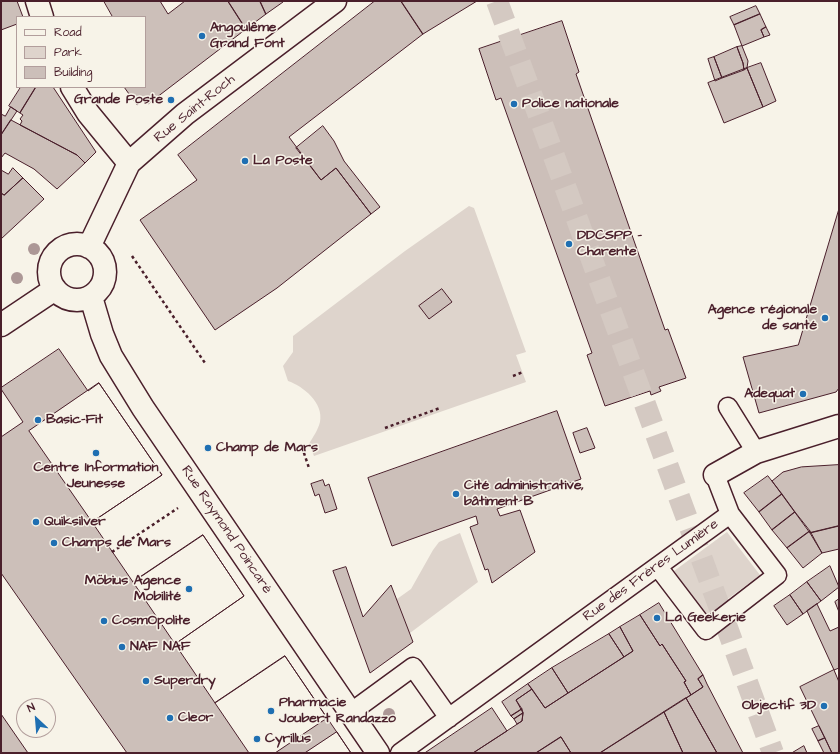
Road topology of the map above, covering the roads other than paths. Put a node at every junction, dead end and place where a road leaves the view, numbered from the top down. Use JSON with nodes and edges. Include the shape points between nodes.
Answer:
{"nodes":[{"id":1,"x":37,"y":1,"type":"edge"},
{"id":2,"x":335,"y":1,"type":"edge"},
{"id":3,"x":42,"y":16,"type":"edge"},
{"id":4,"x":73,"y":88,"type":"edge"},
{"id":5,"x":129,"y":163,"type":"junction"},
{"id":6,"x":89,"y":246,"type":"junction"},
{"id":7,"x":55,"y":289,"type":"junction"},
{"id":8,"x":91,"y":297,"type":"junction"},
{"id":9,"x":1,"y":325,"type":"edge"},
{"id":10,"x":728,"y":407,"type":"dead end"},
{"id":11,"x":839,"y":426,"type":"edge"},
{"id":12,"x":756,"y":452,"type":"junction"},
{"id":13,"x":715,"y":475,"type":"joint"},
{"id":14,"x":730,"y":514,"type":"junction"},
{"id":15,"x":658,"y":567,"type":"junction"},
{"id":16,"x":350,"y":713,"type":"junction"},
{"id":17,"x":449,"y":718,"type":"junction"},
{"id":18,"x":378,"y":753,"type":"edge"},
{"id":19,"x":400,"y":753,"type":"edge"}],
"edges":[{"from":1,"to":3,"type":"street"},
{"from":2,"to":5,"type":"street","name":"Rue Saint-Roch","via":[[185,114]]},
{"from":4,"to":5,"type":"street","via":[[88,113]]},
{"from":5,"to":6,"type":"street","name":"Rue Saint-Roch"},
{"from":6,"to":7,"type":"street","via":[[78,243],[69,245],[54,256],[49,274]]},
{"from":6,"to":8,"type":"street","via":[[96,250],[105,266],[102,285]]},
{"from":7,"to":8,"type":"street","via":[[60,295],[74,300]]},
{"from":7,"to":9,"type":"street"},
{"from":8,"to":16,"type":"street","name":"Rue Raymond Poincaré","via":[[111,356],[143,408]]},
{"from":10,"to":12,"type":"lane"},
{"from":11,"to":12,"type":"street","name":"Rue des Frères Lumière"},
{"from":12,"to":13,"type":"street","name":"Rue des Frères Lumière"},
{"from":13,"to":14,"type":"lane","name":"Rue des Frères Lumière"},
{"from":14,"to":15,"type":"lane","name":"Rue des Frères Lumière"},
{"from":14,"to":15,"type":"lane","via":[[777,575],[706,630]]},
{"from":15,"to":17,"type":"lane","name":"Rue des Frères Lumière"},
{"from":16,"to":17,"type":"lane","via":[[413,667]]},
{"from":16,"to":18,"type":"street","name":"Rue Raymond Poincaré"},
{"from":17,"to":19,"type":"lane","name":"Rue des Frères Lumière"}]}
